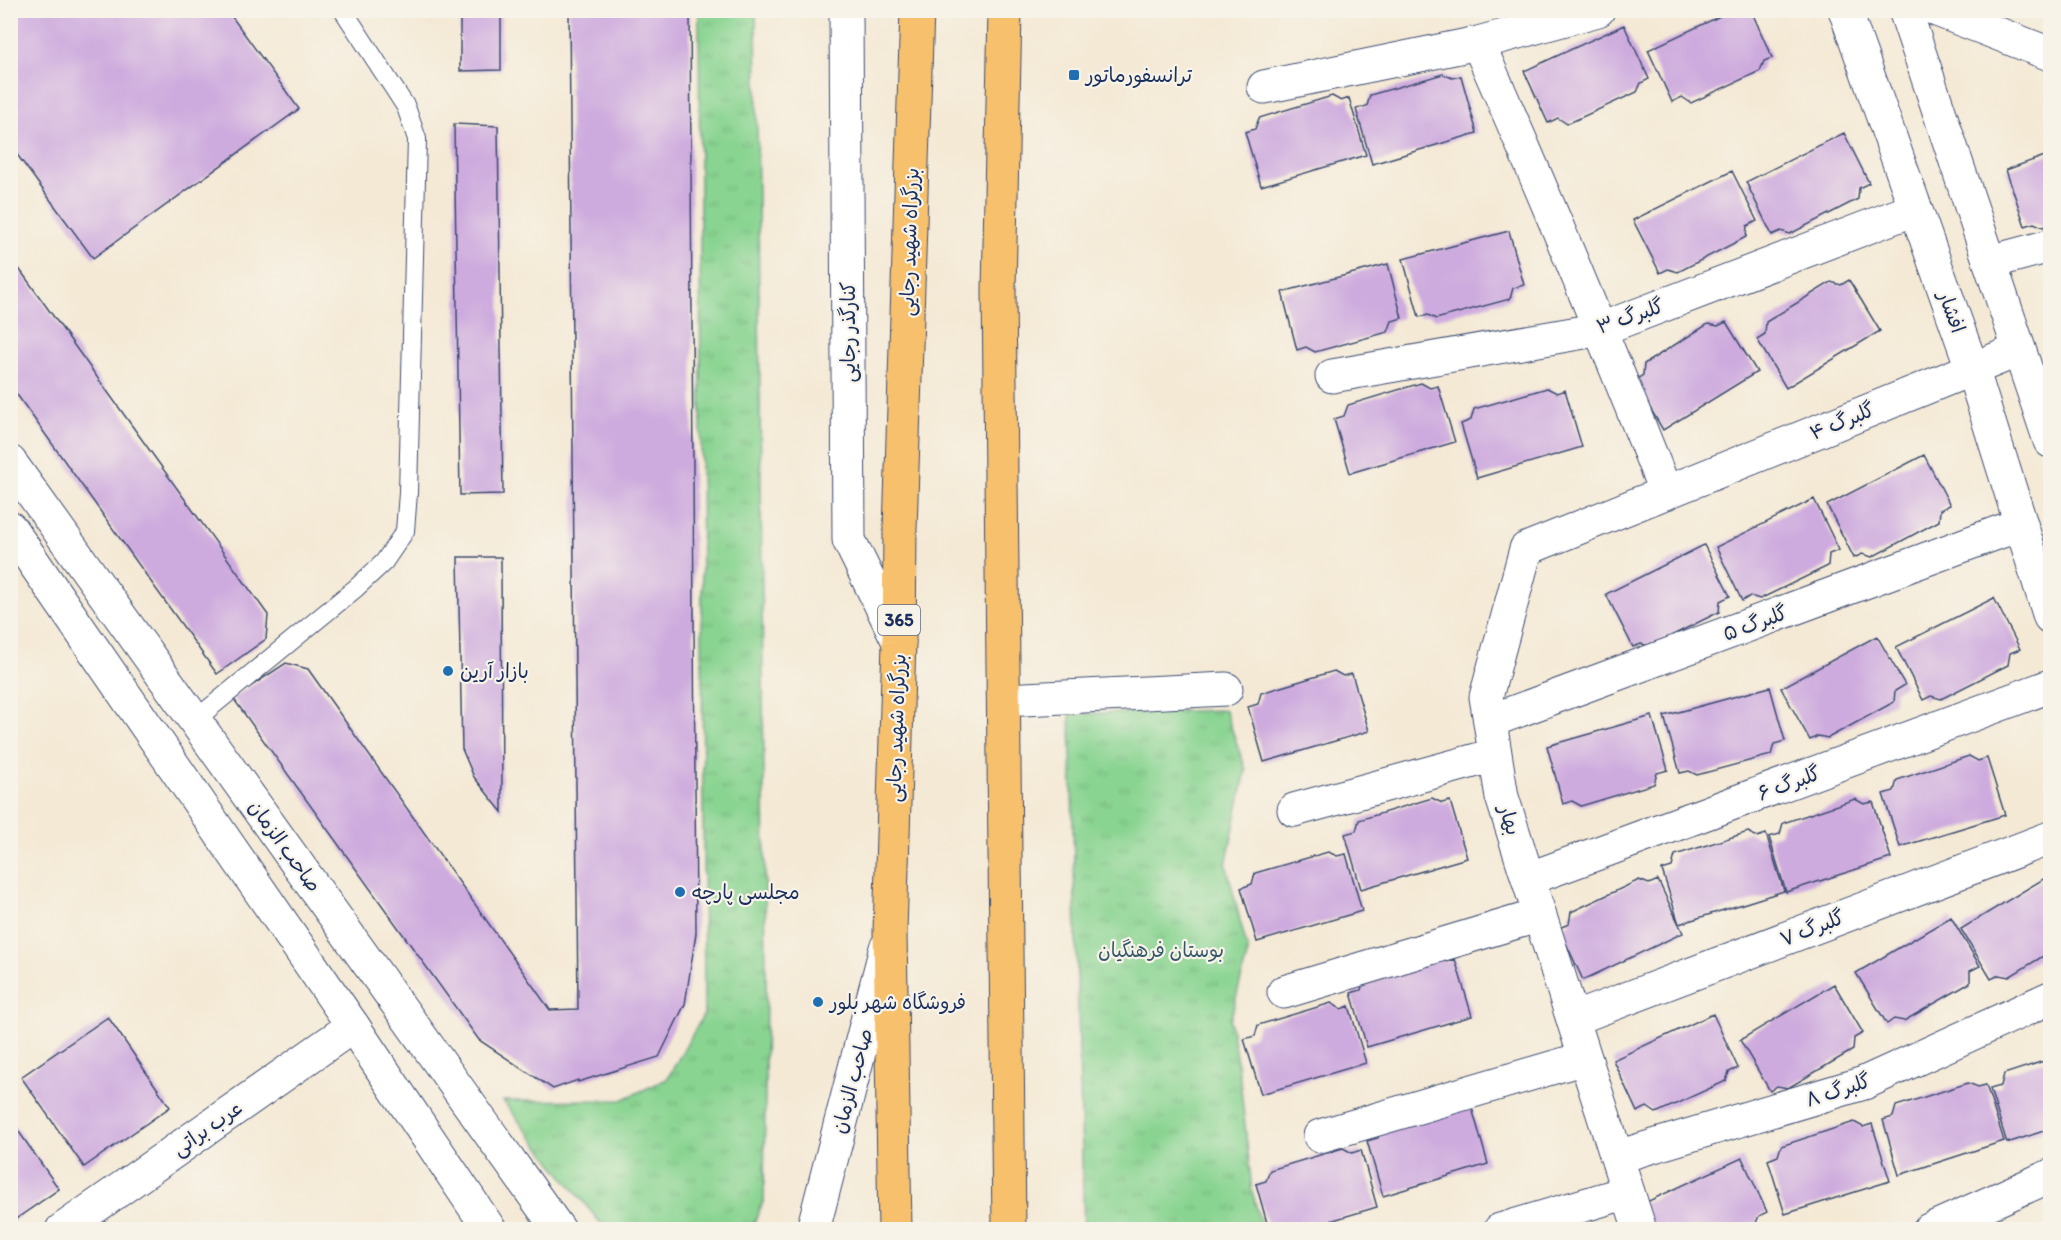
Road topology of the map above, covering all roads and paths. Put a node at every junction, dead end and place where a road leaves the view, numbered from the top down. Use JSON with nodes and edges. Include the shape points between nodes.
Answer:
{"nodes":[{"id":1,"x":343,"y":10,"type":"edge"},
{"id":2,"x":846,"y":10,"type":"edge"},
{"id":3,"x":917,"y":10,"type":"edge"},
{"id":4,"x":1005,"y":10,"type":"edge"},
{"id":5,"x":1598,"y":10,"type":"edge"},
{"id":6,"x":1845,"y":10,"type":"edge"},
{"id":7,"x":1905,"y":10,"type":"edge"},
{"id":8,"x":1937,"y":10,"type":"edge"},
{"id":9,"x":1478,"y":44,"type":"junction"},
{"id":10,"x":2050,"y":54,"type":"edge"},
{"id":11,"x":1264,"y":87,"type":"dead end"},
{"id":12,"x":1915,"y":209,"type":"junction"},
{"id":13,"x":2050,"y":246,"type":"edge"},
{"id":14,"x":1990,"y":262,"type":"junction"},
{"id":15,"x":1601,"y":329,"type":"junction"},
{"id":16,"x":2019,"y":350,"type":"junction"},
{"id":17,"x":1972,"y":368,"type":"junction"},
{"id":18,"x":1332,"y":376,"type":"dead end"},
{"id":19,"x":2047,"y":420,"type":"edge"},
{"id":20,"x":10,"y":462,"type":"edge"},
{"id":21,"x":1666,"y":493,"type":"junction"},
{"id":22,"x":2021,"y":524,"type":"junction"},
{"id":23,"x":10,"y":528,"type":"edge"},
{"id":24,"x":2050,"y":617,"type":"edge"},
{"id":25,"x":899,"y":642,"type":"junction"},
{"id":26,"x":2050,"y":686,"type":"edge"},
{"id":27,"x":1226,"y":688,"type":"dead end"},
{"id":28,"x":1004,"y":700,"type":"junction"},
{"id":29,"x":195,"y":720,"type":"junction"},
{"id":30,"x":1490,"y":721,"type":"junction"},
{"id":31,"x":1495,"y":755,"type":"junction"},
{"id":32,"x":1294,"y":810,"type":"dead end"},
{"id":33,"x":2050,"y":838,"type":"edge"},
{"id":34,"x":1528,"y":879,"type":"junction"},
{"id":35,"x":1540,"y":915,"type":"junction"},
{"id":36,"x":890,"y":932,"type":"junction"},
{"id":37,"x":1284,"y":992,"type":"dead end"},
{"id":38,"x":2050,"y":998,"type":"edge"},
{"id":39,"x":1573,"y":1019,"type":"junction"},
{"id":40,"x":352,"y":1026,"type":"junction"},
{"id":41,"x":1585,"y":1058,"type":"junction"},
{"id":42,"x":1320,"y":1136,"type":"dead end"},
{"id":43,"x":1617,"y":1157,"type":"junction"},
{"id":44,"x":2050,"y":1176,"type":"edge"},
{"id":45,"x":1628,"y":1192,"type":"junction"},
{"id":46,"x":62,"y":1230,"type":"edge"},
{"id":47,"x":490,"y":1230,"type":"edge"},
{"id":48,"x":560,"y":1230,"type":"edge"},
{"id":49,"x":813,"y":1230,"type":"edge"},
{"id":50,"x":895,"y":1230,"type":"edge"},
{"id":51,"x":1009,"y":1230,"type":"edge"},
{"id":52,"x":1500,"y":1230,"type":"edge"},
{"id":53,"x":1640,"y":1230,"type":"edge"},
{"id":54,"x":1929,"y":1230,"type":"edge"}],
"edges":[{"from":1,"to":29,"type":"lane","via":[[406,107],[417,139],[405,531],[384,562],[356,588]]},
{"from":2,"to":25,"type":"street","name":"کنارگذر رجایی","via":[[849,540]]},
{"from":3,"to":25,"type":"highway","name":"بزرگراه شهید رجایی","number":"365"},
{"from":4,"to":28,"type":"highway","via":[[999,290]]},
{"from":5,"to":9,"type":"street"},
{"from":6,"to":12,"type":"street","name":"افشار"},
{"from":7,"to":14,"type":"street"},
{"from":8,"to":10,"type":"street"},
{"from":9,"to":11,"type":"street"},
{"from":9,"to":15,"type":"street"},
{"from":12,"to":15,"type":"street","name":"گلبرگ ۳"},
{"from":12,"to":17,"type":"street","name":"افشار"},
{"from":13,"to":14,"type":"street"},
{"from":14,"to":16,"type":"street"},
{"from":15,"to":18,"type":"street","name":"گلبرگ ۳"},
{"from":15,"to":21,"type":"street"},
{"from":16,"to":17,"type":"street","name":"گلبرگ ۴"},
{"from":16,"to":19,"type":"street"},
{"from":17,"to":21,"type":"street","name":"گلبرگ ۴"},
{"from":17,"to":22,"type":"street","name":"افشار"},
{"from":20,"to":29,"type":"street","name":"صاحب الزمان"},
{"from":21,"to":30,"type":"street","name":"بهار","via":[[1526,549],[1486,697]]},
{"from":22,"to":24,"type":"street","name":"افشار"},
{"from":22,"to":30,"type":"street","name":"گلبرگ ۵"},
{"from":23,"to":40,"type":"street"},
{"from":25,"to":36,"type":"highway","name":"بزرگراه شهید رجایی","number":"365"},
{"from":26,"to":34,"type":"street","name":"گلبرگ ۶"},
{"from":27,"to":28,"type":"street"},
{"from":28,"to":51,"type":"highway"},
{"from":29,"to":48,"type":"street","name":"صاحب الزمان"},
{"from":30,"to":31,"type":"street","name":"بهار"},
{"from":31,"to":32,"type":"street"},
{"from":31,"to":34,"type":"street","name":"بهار","via":[[1502,797]]},
{"from":33,"to":39,"type":"street","name":"گلبرگ ۷"},
{"from":34,"to":35,"type":"street","name":"بهار"},
{"from":35,"to":37,"type":"street"},
{"from":35,"to":39,"type":"street","name":"بهار"},
{"from":36,"to":49,"type":"street","name":"صاحب الزمان"},
{"from":36,"to":50,"type":"highway","name":"بزرگراه شهید رجایی","number":"365"},
{"from":38,"to":43,"type":"street","name":"گلبرگ ۸","via":[[1864,1083]]},
{"from":39,"to":41,"type":"street","name":"بهار"},
{"from":40,"to":46,"type":"street","name":"عرب براتی"},
{"from":40,"to":47,"type":"street"},
{"from":41,"to":42,"type":"street"},
{"from":41,"to":43,"type":"street","name":"بهار"},
{"from":43,"to":45,"type":"street","name":"بهار"},
{"from":44,"to":54,"type":"street"},
{"from":45,"to":52,"type":"street"},
{"from":45,"to":53,"type":"street","name":"بهار"}]}
